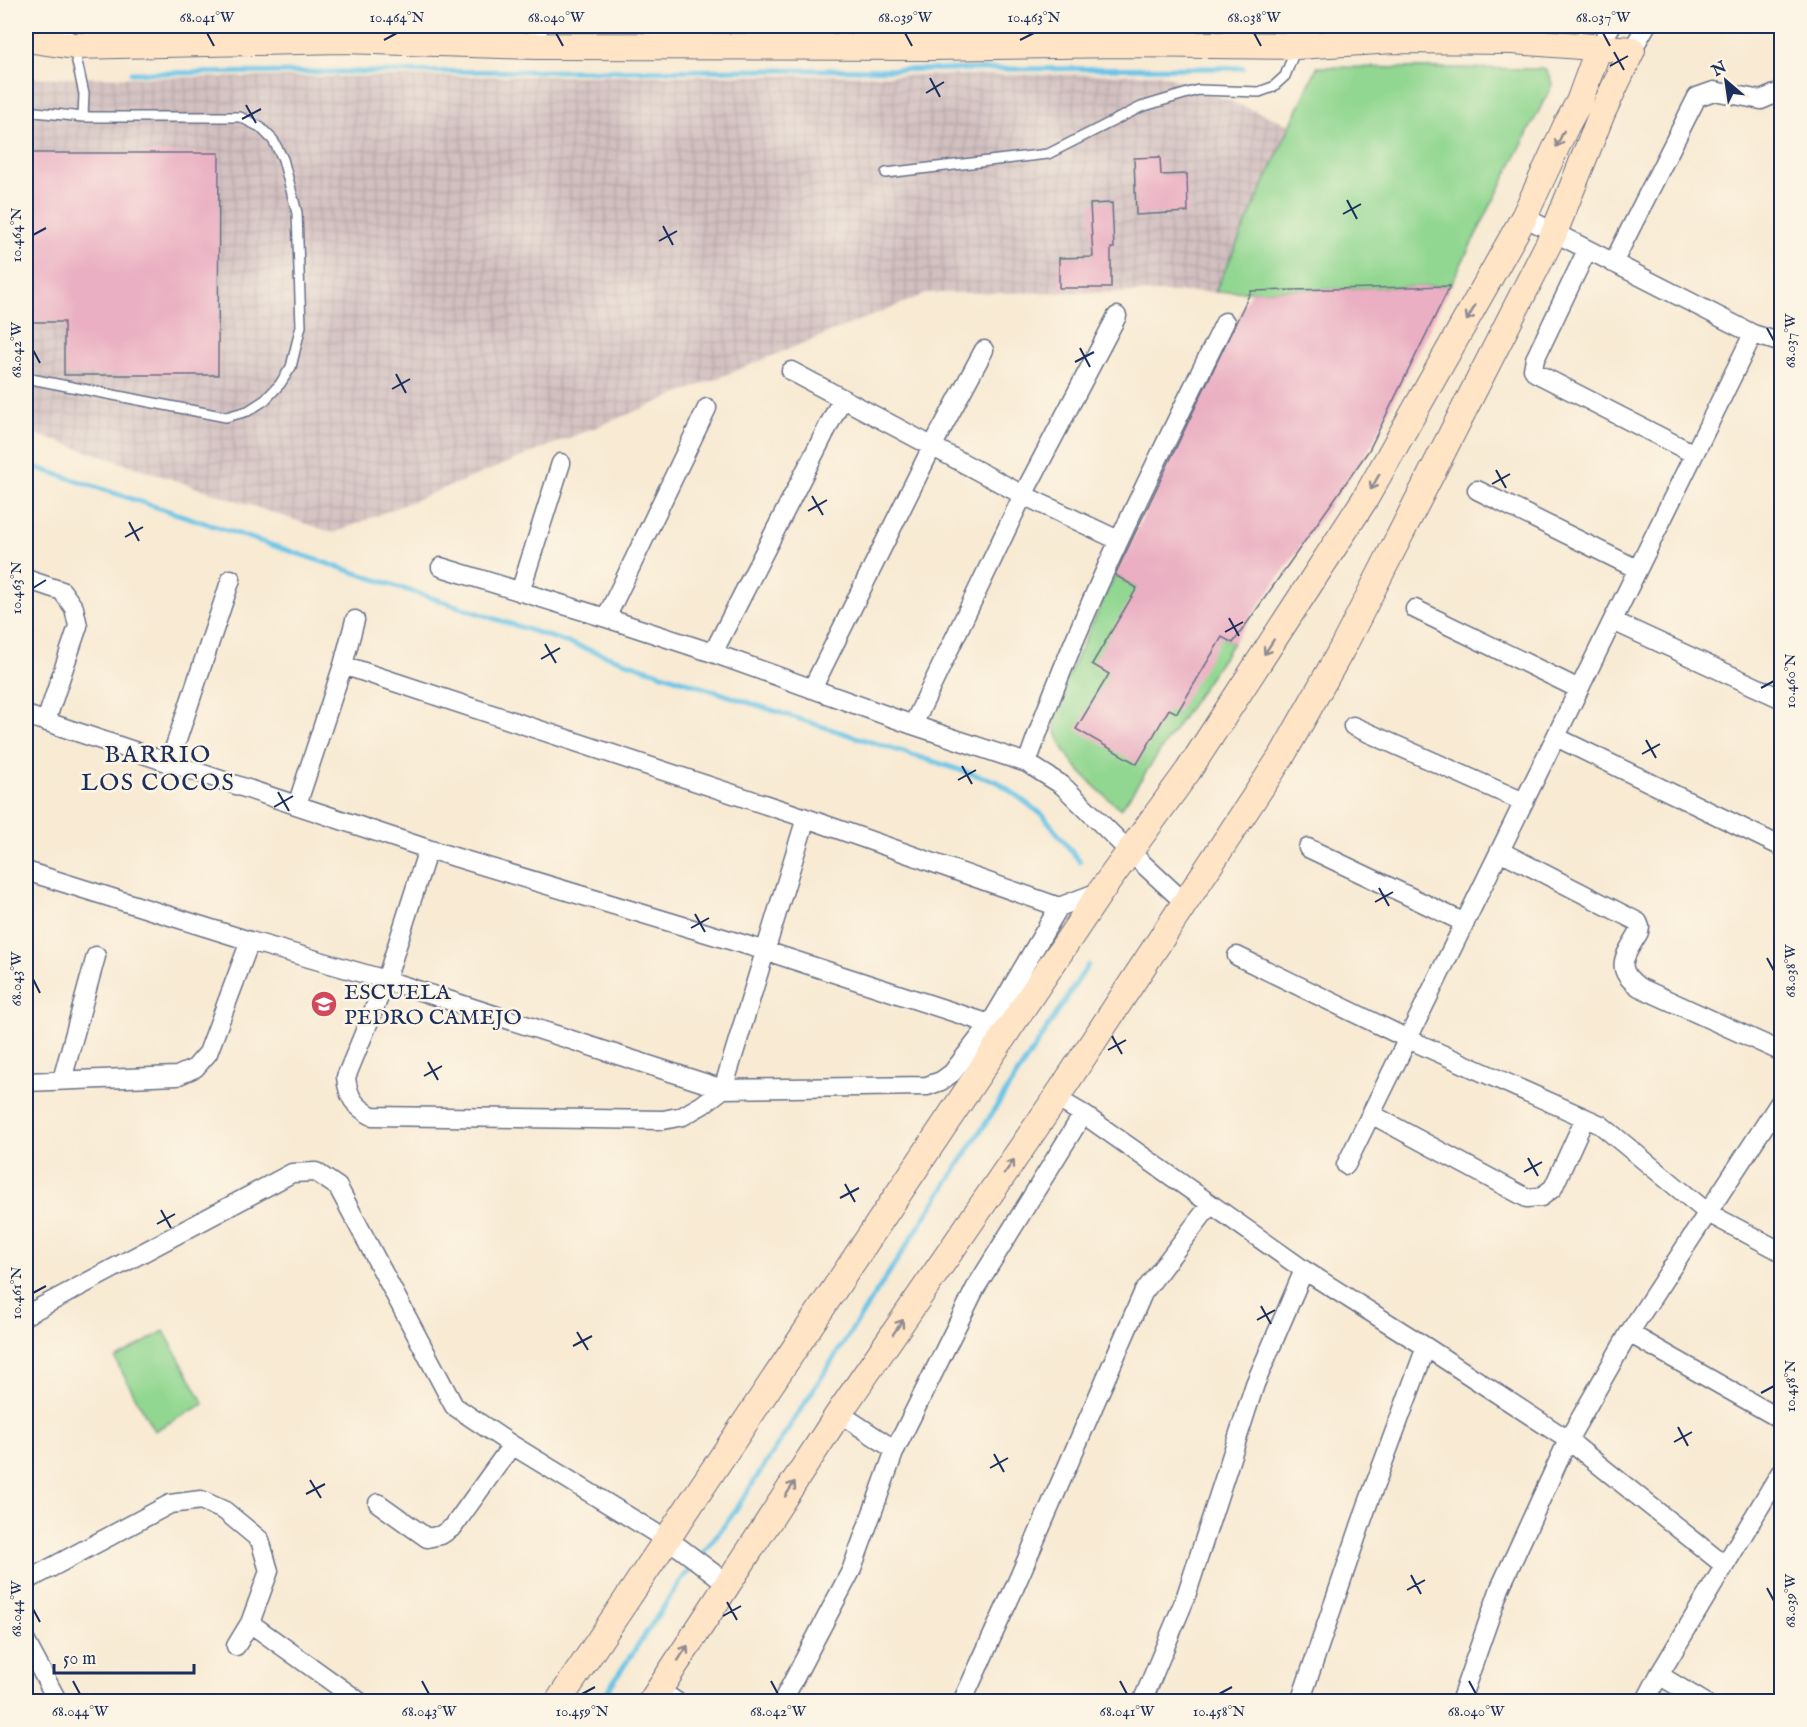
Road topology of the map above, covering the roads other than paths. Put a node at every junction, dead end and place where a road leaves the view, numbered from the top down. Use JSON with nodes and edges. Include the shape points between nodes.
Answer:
{"nodes":[{"id":1,"x":52,"y":26,"type":"edge"},
{"id":2,"x":1646,"y":26,"type":"edge"},
{"id":3,"x":342,"y":32,"type":"edge"},
{"id":4,"x":1121,"y":34,"type":"edge"},
{"id":5,"x":128,"y":35,"type":"edge"},
{"id":6,"x":538,"y":36,"type":"edge"},
{"id":7,"x":933,"y":36,"type":"edge"},
{"id":8,"x":1605,"y":36,"type":"edge"},
{"id":9,"x":26,"y":39,"type":"edge"},
{"id":10,"x":74,"y":46,"type":"junction"},
{"id":11,"x":1297,"y":46,"type":"junction"},
{"id":12,"x":1632,"y":50,"type":"junction"},
{"id":13,"x":1782,"y":91,"type":"edge"},
{"id":14,"x":1579,"y":102,"type":"junction"},
{"id":15,"x":26,"y":111,"type":"edge"},
{"id":16,"x":1602,"y":114,"type":"junction"},
{"id":17,"x":83,"y":117,"type":"junction"},
{"id":18,"x":886,"y":173,"type":"dead end"},
{"id":19,"x":1524,"y":216,"type":"junction"},
{"id":20,"x":1554,"y":233,"type":"junction"},
{"id":21,"x":1587,"y":250,"type":"junction"},
{"id":22,"x":1613,"y":262,"type":"junction"},
{"id":23,"x":1117,"y":316,"type":"dead end"},
{"id":24,"x":1225,"y":322,"type":"dead end"},
{"id":25,"x":1753,"y":334,"type":"junction"},
{"id":26,"x":1782,"y":343,"type":"edge"},
{"id":27,"x":984,"y":350,"type":"dead end"},
{"id":28,"x":791,"y":371,"type":"dead end"},
{"id":29,"x":26,"y":378,"type":"edge"},
{"id":30,"x":842,"y":399,"type":"junction"},
{"id":31,"x":707,"y":408,"type":"dead end"},
{"id":32,"x":932,"y":447,"type":"junction"},
{"id":33,"x":1694,"y":454,"type":"junction"},
{"id":34,"x":561,"y":464,"type":"dead end"},
{"id":35,"x":1477,"y":490,"type":"dead end"},
{"id":36,"x":1023,"y":495,"type":"junction"},
{"id":37,"x":1118,"y":540,"type":"junction"},
{"id":38,"x":441,"y":567,"type":"dead end"},
{"id":39,"x":1638,"y":569,"type":"junction"},
{"id":40,"x":26,"y":579,"type":"edge"},
{"id":41,"x":231,"y":579,"type":"dead end"},
{"id":42,"x":520,"y":592,"type":"junction"},
{"id":43,"x":1415,"y":609,"type":"dead end"},
{"id":44,"x":606,"y":618,"type":"junction"},
{"id":45,"x":355,"y":620,"type":"dead end"},
{"id":46,"x":1613,"y":621,"type":"junction"},
{"id":47,"x":713,"y":653,"type":"junction"},
{"id":48,"x":343,"y":665,"type":"junction"},
{"id":49,"x":812,"y":689,"type":"junction"},
{"id":50,"x":1579,"y":689,"type":"junction"},
{"id":51,"x":1782,"y":699,"type":"edge"},
{"id":52,"x":26,"y":715,"type":"edge"},
{"id":53,"x":46,"y":721,"type":"junction"},
{"id":54,"x":913,"y":725,"type":"junction"},
{"id":55,"x":1353,"y":726,"type":"dead end"},
{"id":56,"x":1556,"y":737,"type":"junction"},
{"id":57,"x":1027,"y":763,"type":"junction"},
{"id":58,"x":169,"y":764,"type":"junction"},
{"id":59,"x":1524,"y":802,"type":"junction"},
{"id":60,"x":297,"y":805,"type":"junction"},
{"id":61,"x":806,"y":818,"type":"junction"},
{"id":62,"x":1782,"y":847,"type":"edge"},
{"id":63,"x":1308,"y":848,"type":"dead end"},
{"id":64,"x":428,"y":849,"type":"junction"},
{"id":65,"x":1130,"y":851,"type":"junction"},
{"id":66,"x":1500,"y":851,"type":"junction"},
{"id":67,"x":26,"y":872,"type":"edge"},
{"id":68,"x":1101,"y":891,"type":"junction"},
{"id":69,"x":1184,"y":902,"type":"junction"},
{"id":70,"x":1059,"y":907,"type":"junction"},
{"id":71,"x":1465,"y":923,"type":"junction"},
{"id":72,"x":250,"y":941,"type":"junction"},
{"id":73,"x":766,"y":951,"type":"junction"},
{"id":74,"x":96,"y":956,"type":"dead end"},
{"id":75,"x":1237,"y":956,"type":"dead end"},
{"id":76,"x":386,"y":980,"type":"junction"},
{"id":77,"x":990,"y":1024,"type":"junction"},
{"id":78,"x":1408,"y":1039,"type":"junction"},
{"id":79,"x":1782,"y":1053,"type":"edge"},
{"id":80,"x":62,"y":1080,"type":"junction"},
{"id":81,"x":26,"y":1082,"type":"edge"},
{"id":82,"x":723,"y":1089,"type":"junction"},
{"id":83,"x":1056,"y":1098,"type":"junction"},
{"id":84,"x":1782,"y":1099,"type":"edge"},
{"id":85,"x":1083,"y":1114,"type":"junction"},
{"id":86,"x":1371,"y":1114,"type":"junction"},
{"id":87,"x":1585,"y":1118,"type":"junction"},
{"id":88,"x":1346,"y":1165,"type":"dead end"},
{"id":89,"x":1210,"y":1205,"type":"junction"},
{"id":90,"x":1708,"y":1213,"type":"junction"},
{"id":91,"x":1782,"y":1252,"type":"edge"},
{"id":92,"x":1304,"y":1270,"type":"junction"},
{"id":93,"x":26,"y":1315,"type":"edge"},
{"id":94,"x":1629,"y":1333,"type":"junction"},
{"id":95,"x":1426,"y":1347,"type":"junction"},
{"id":96,"x":839,"y":1413,"type":"junction"},
{"id":97,"x":1782,"y":1420,"type":"edge"},
{"id":98,"x":1568,"y":1440,"type":"junction"},
{"id":99,"x":512,"y":1445,"type":"junction"},
{"id":100,"x":895,"y":1450,"type":"junction"},
{"id":101,"x":1782,"y":1470,"type":"edge"},
{"id":102,"x":378,"y":1503,"type":"dead end"},
{"id":103,"x":674,"y":1544,"type":"junction"},
{"id":104,"x":1724,"y":1565,"type":"junction"},
{"id":105,"x":721,"y":1580,"type":"junction"},
{"id":106,"x":26,"y":1581,"type":"edge"},
{"id":107,"x":250,"y":1623,"type":"junction"},
{"id":108,"x":26,"y":1642,"type":"edge"},
{"id":109,"x":236,"y":1646,"type":"dead end"},
{"id":110,"x":32,"y":1669,"type":"edge"},
{"id":111,"x":1659,"y":1675,"type":"junction"},
{"id":112,"x":662,"y":1698,"type":"edge"},
{"id":113,"x":58,"y":1701,"type":"edge"},
{"id":114,"x":360,"y":1701,"type":"edge"},
{"id":115,"x":558,"y":1701,"type":"edge"},
{"id":116,"x":782,"y":1701,"type":"edge"},
{"id":117,"x":962,"y":1701,"type":"edge"},
{"id":118,"x":1142,"y":1701,"type":"edge"},
{"id":119,"x":1300,"y":1701,"type":"edge"},
{"id":120,"x":1460,"y":1701,"type":"edge"},
{"id":121,"x":1645,"y":1701,"type":"edge"},
{"id":122,"x":1704,"y":1701,"type":"edge"}],
"edges":[{"from":1,"to":10,"type":"street"},
{"from":2,"to":12,"type":"street"},
{"from":3,"to":5,"type":"main road"},
{"from":3,"to":6,"type":"main road"},
{"from":4,"to":7,"type":"main road"},
{"from":4,"to":11,"type":"main road"},
{"from":5,"to":10,"type":"main road"},
{"from":6,"to":7,"type":"main road"},
{"from":8,"to":11,"type":"main road"},
{"from":8,"to":12,"type":"main road"},
{"from":8,"to":14,"type":"main road"},
{"from":9,"to":10,"type":"main road"},
{"from":10,"to":17,"type":"lane","via":[[84,93]]},
{"from":11,"to":18,"type":"lane","via":[[1285,76],[1273,87],[1259,92],[1198,90],[1141,107],[1048,154]]},
{"from":12,"to":16,"type":"main road"},
{"from":13,"to":22,"type":"street","via":[[1761,100],[1714,91],[1697,97]]},
{"from":14,"to":16,"type":"main road"},
{"from":14,"to":19,"type":"main road","one_way":true},
{"from":15,"to":17,"type":"lane"},
{"from":16,"to":20,"type":"main road"},
{"from":17,"to":29,"type":"lane","via":[[240,117],[260,127],[283,159],[297,213],[302,326],[291,367],[280,384],[248,411],[226,417]]},
{"from":19,"to":20,"type":"street"},
{"from":19,"to":65,"type":"main road","one_way":true,"via":[[1365,499],[1188,771]]},
{"from":20,"to":21,"type":"street"},
{"from":20,"to":69,"type":"main road","via":[[1343,647],[1283,754]]},
{"from":21,"to":22,"type":"street"},
{"from":21,"to":33,"type":"street","via":[[1533,369]]},
{"from":22,"to":25,"type":"street"},
{"from":23,"to":36,"type":"street"},
{"from":24,"to":37,"type":"street"},
{"from":25,"to":26,"type":"street"},
{"from":25,"to":33,"type":"street"},
{"from":27,"to":32,"type":"street"},
{"from":28,"to":30,"type":"street"},
{"from":30,"to":32,"type":"street"},
{"from":30,"to":47,"type":"street"},
{"from":31,"to":44,"type":"street"},
{"from":32,"to":36,"type":"street"},
{"from":32,"to":49,"type":"street"},
{"from":33,"to":39,"type":"street"},
{"from":34,"to":42,"type":"street"},
{"from":35,"to":39,"type":"street"},
{"from":36,"to":37,"type":"street"},
{"from":36,"to":54,"type":"street"},
{"from":37,"to":57,"type":"street"},
{"from":38,"to":42,"type":"street"},
{"from":39,"to":46,"type":"street"},
{"from":40,"to":53,"type":"street","via":[[62,591],[74,608],[78,626]]},
{"from":41,"to":58,"type":"street"},
{"from":42,"to":44,"type":"street"},
{"from":43,"to":50,"type":"street"},
{"from":44,"to":47,"type":"street"},
{"from":45,"to":48,"type":"street"},
{"from":46,"to":50,"type":"street"},
{"from":46,"to":51,"type":"street"},
{"from":47,"to":49,"type":"street"},
{"from":48,"to":60,"type":"street"},
{"from":48,"to":61,"type":"street"},
{"from":49,"to":54,"type":"street"},
{"from":50,"to":56,"type":"street"},
{"from":52,"to":53,"type":"street"},
{"from":53,"to":58,"type":"street"},
{"from":54,"to":57,"type":"street"},
{"from":55,"to":59,"type":"street"},
{"from":56,"to":59,"type":"street"},
{"from":56,"to":62,"type":"street"},
{"from":57,"to":65,"type":"street","via":[[1062,784]]},
{"from":58,"to":60,"type":"street"},
{"from":59,"to":66,"type":"street"},
{"from":60,"to":64,"type":"street"},
{"from":61,"to":70,"type":"street"},
{"from":61,"to":73,"type":"street"},
{"from":63,"to":71,"type":"street"},
{"from":64,"to":73,"type":"street"},
{"from":64,"to":76,"type":"street"},
{"from":65,"to":68,"type":"main road"},
{"from":65,"to":69,"type":"street"},
{"from":66,"to":71,"type":"street"},
{"from":66,"to":79,"type":"street","via":[[1638,922],[1640,927],[1623,964],[1630,981]]},
{"from":67,"to":72,"type":"street"},
{"from":68,"to":70,"type":"street"},
{"from":68,"to":103,"type":"main road"},
{"from":69,"to":83,"type":"main road"},
{"from":70,"to":77,"type":"street"},
{"from":71,"to":78,"type":"street"},
{"from":72,"to":76,"type":"street"},
{"from":72,"to":80,"type":"street","via":[[208,1053],[195,1068],[177,1076]]},
{"from":73,"to":77,"type":"street"},
{"from":73,"to":82,"type":"street"},
{"from":74,"to":80,"type":"street"},
{"from":75,"to":78,"type":"street"},
{"from":76,"to":82,"type":"street"},
{"from":76,"to":82,"type":"street","via":[[346,1077],[352,1099],[359,1109],[372,1116],[663,1120],[683,1116]]},
{"from":77,"to":82,"type":"street","via":[[952,1073],[927,1086]]},
{"from":78,"to":86,"type":"street"},
{"from":78,"to":87,"type":"street"},
{"from":80,"to":81,"type":"street"},
{"from":83,"to":85,"type":"street"},
{"from":96,"to":83,"type":"main road","one_way":true},
{"from":84,"to":90,"type":"street"},
{"from":85,"to":89,"type":"street"},
{"from":85,"to":100,"type":"street","via":[[976,1287]]},
{"from":86,"to":87,"type":"street","via":[[1527,1198],[1541,1197],[1553,1188]]},
{"from":86,"to":88,"type":"street"},
{"from":87,"to":90,"type":"street","via":[[1601,1125]]},
{"from":89,"to":92,"type":"street"},
{"from":89,"to":117,"type":"street","via":[[1143,1293]]},
{"from":90,"to":91,"type":"street"},
{"from":90,"to":94,"type":"street"},
{"from":92,"to":95,"type":"street"},
{"from":92,"to":118,"type":"street","via":[[1255,1384],[1185,1599]]},
{"from":93,"to":99,"type":"street","via":[[292,1173],[316,1172],[338,1187],[454,1406]]},
{"from":94,"to":97,"type":"street"},
{"from":94,"to":98,"type":"street"},
{"from":95,"to":98,"type":"street"},
{"from":95,"to":119,"type":"street"},
{"from":96,"to":100,"type":"street"},
{"from":105,"to":96,"type":"main road","one_way":true},
{"from":98,"to":104,"type":"street"},
{"from":98,"to":120,"type":"street","via":[[1500,1588]]},
{"from":99,"to":102,"type":"street","via":[[453,1527],[441,1535],[427,1538]]},
{"from":99,"to":103,"type":"street"},
{"from":100,"to":116,"type":"street","via":[[851,1571]]},
{"from":101,"to":104,"type":"street"},
{"from":103,"to":105,"type":"street"},
{"from":103,"to":115,"type":"main road"},
{"from":104,"to":111,"type":"street"},
{"from":112,"to":105,"type":"main road","one_way":true},
{"from":106,"to":107,"type":"street","via":[[170,1504],[201,1500],[225,1510],[260,1540],[269,1571]]},
{"from":107,"to":109,"type":"street"},
{"from":107,"to":114,"type":"street"},
{"from":108,"to":110,"type":"street"},
{"from":110,"to":113,"type":"street"},
{"from":111,"to":121,"type":"street"},
{"from":111,"to":122,"type":"street"}]}
